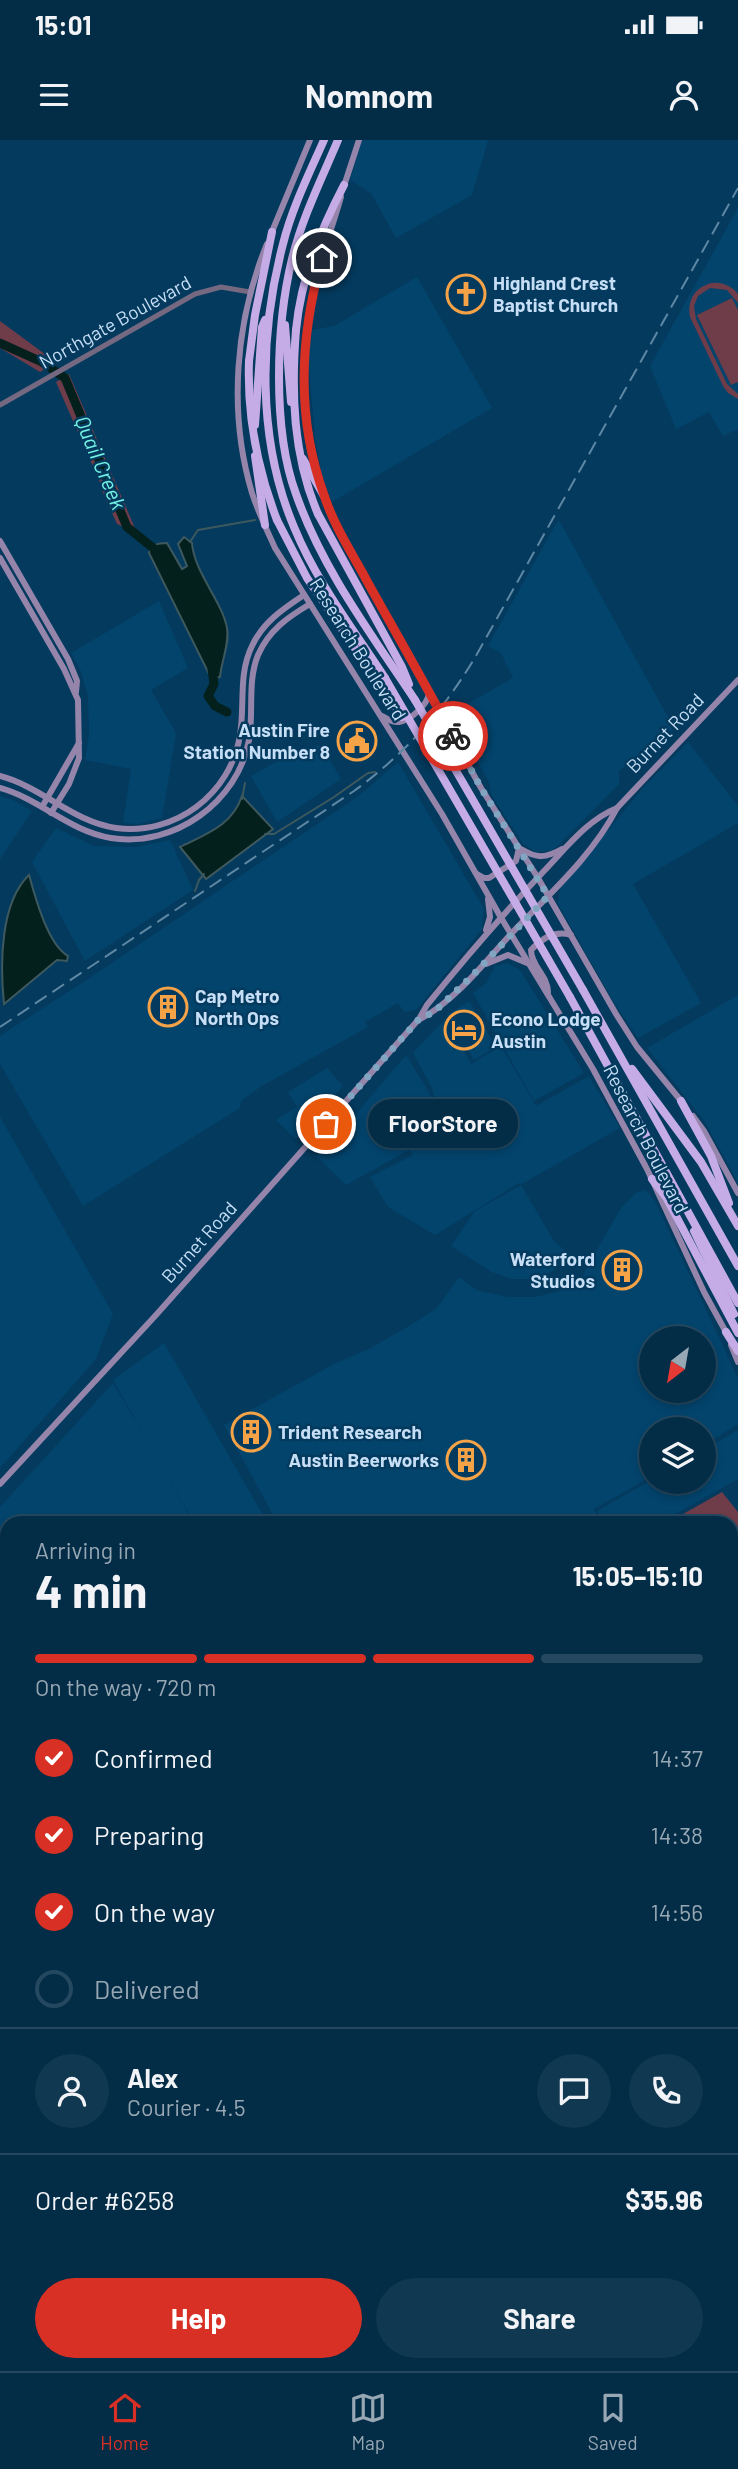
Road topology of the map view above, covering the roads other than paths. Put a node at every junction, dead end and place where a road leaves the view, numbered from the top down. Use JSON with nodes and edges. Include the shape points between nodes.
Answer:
{"nodes":[{"id":1,"x":310,"y":140,"type":"edge"},
{"id":2,"x":324,"y":140,"type":"edge"},
{"id":3,"x":338,"y":140,"type":"edge"},
{"id":4,"x":359,"y":140,"type":"edge"},
{"id":5,"x":344,"y":185,"type":"junction"},
{"id":6,"x":272,"y":232,"type":"junction"},
{"id":7,"x":250,"y":292,"type":"junction"},
{"id":8,"x":270,"y":307,"type":"junction"},
{"id":9,"x":283,"y":311,"type":"junction"},
{"id":10,"x":0,"y":405,"type":"edge"},
{"id":11,"x":324,"y":496,"type":"junction"},
{"id":12,"x":265,"y":525,"type":"junction"},
{"id":13,"x":0,"y":541,"type":"edge"},
{"id":14,"x":0,"y":558,"type":"edge"},
{"id":15,"x":304,"y":595,"type":"junction"},
{"id":16,"x":310,"y":604,"type":"junction"},
{"id":17,"x":61,"y":648,"type":"junction"},
{"id":18,"x":54,"y":652,"type":"junction"},
{"id":19,"x":399,"y":669,"type":"junction"},
{"id":20,"x":382,"y":680,"type":"junction"},
{"id":21,"x":738,"y":680,"type":"edge"},
{"id":22,"x":76,"y":692,"type":"junction"},
{"id":23,"x":429,"y":692,"type":"junction"},
{"id":24,"x":380,"y":715,"type":"junction"},
{"id":25,"x":239,"y":739,"type":"junction"},
{"id":26,"x":248,"y":741,"type":"junction"},
{"id":27,"x":79,"y":743,"type":"junction"},
{"id":28,"x":232,"y":762,"type":"junction"},
{"id":29,"x":241,"y":766,"type":"junction"},
{"id":30,"x":0,"y":776,"type":"edge"},
{"id":31,"x":0,"y":788,"type":"edge"},
{"id":32,"x":49,"y":797,"type":"junction"},
{"id":33,"x":58,"y":803,"type":"junction"},
{"id":34,"x":42,"y":807,"type":"junction"},
{"id":35,"x":617,"y":808,"type":"junction"},
{"id":36,"x":51,"y":813,"type":"junction"},
{"id":37,"x":153,"y":827,"type":"junction"},
{"id":38,"x":155,"y":836,"type":"junction"},
{"id":39,"x":567,"y":847,"type":"junction"},
{"id":40,"x":519,"y":848,"type":"junction"},
{"id":41,"x":475,"y":873,"type":"junction"},
{"id":42,"x":538,"y":878,"type":"junction"},
{"id":43,"x":487,"y":894,"type":"junction"},
{"id":44,"x":548,"y":896,"type":"junction"},
{"id":45,"x":500,"y":916,"type":"junction"},
{"id":46,"x":486,"y":933,"type":"junction"},
{"id":47,"x":511,"y":934,"type":"junction"},
{"id":48,"x":571,"y":935,"type":"junction"},
{"id":49,"x":530,"y":964,"type":"junction"},
{"id":50,"x":481,"y":967,"type":"junction"},
{"id":51,"x":548,"y":995,"type":"junction"},
{"id":52,"x":419,"y":1019,"type":"junction"},
{"id":53,"x":617,"y":1050,"type":"junction"},
{"id":54,"x":681,"y":1101,"type":"junction"},
{"id":55,"x":652,"y":1179,"type":"junction"},
{"id":56,"x":677,"y":1189,"type":"junction"},
{"id":57,"x":738,"y":1193,"type":"edge"},
{"id":58,"x":736,"y":1222,"type":"edge"},
{"id":59,"x":738,"y":1266,"type":"edge"},
{"id":60,"x":738,"y":1303,"type":"edge"},
{"id":61,"x":738,"y":1324,"type":"edge"},
{"id":62,"x":726,"y":1332,"type":"junction"},
{"id":63,"x":738,"y":1333,"type":"edge"},
{"id":64,"x":738,"y":1351,"type":"edge"},
{"id":65,"x":738,"y":1362,"type":"edge"},
{"id":66,"x":0,"y":1483,"type":"edge"}],
"edges":[{"from":1,"to":6,"type":"main road","name":"Research Boulevard"},
{"from":2,"to":8,"type":"highway","via":[[283,244]]},
{"from":3,"to":9,"type":"highway","via":[[293,256]]},
{"from":4,"to":5,"type":"main road","name":"Research Boulevard"},
{"from":5,"to":11,"type":"main road","name":"Research Boulevard","via":[[316,281],[305,340],[308,432]]},
{"from":5,"to":19,"type":"highway","bridge":true,"via":[[311,258],[301,295],[294,389],[297,439],[318,514]]},
{"from":6,"to":7,"type":"main road","name":"Research Boulevard"},
{"from":6,"to":20,"type":"highway","bridge":true,"via":[[248,361],[253,441],[263,482],[307,578]]},
{"from":7,"to":10,"type":"street","name":"Northgate Boulevard","via":[[221,287],[195,293]]},
{"from":7,"to":12,"type":"main road","name":"Research Boulevard","via":[[240,348],[239,402],[245,463]]},
{"from":8,"to":12,"type":"highway","via":[[262,327],[255,424]]},
{"from":8,"to":20,"type":"highway","via":[[268,424],[283,498],[314,569]]},
{"from":9,"to":11,"type":"highway","via":[[296,436],[310,475]]},
{"from":9,"to":19,"type":"highway","via":[[281,411],[290,477],[311,531],[339,583]]},
{"from":11,"to":23,"type":"main road","name":"Research Boulevard"},
{"from":12,"to":15,"type":"main road","name":"Research Boulevard"},
{"from":13,"to":17,"type":"main road"},
{"from":14,"to":18,"type":"main road"},
{"from":15,"to":16,"type":"main road","name":"Research Boulevard"},
{"from":15,"to":25,"type":"main road","via":[[274,616],[250,648]]},
{"from":16,"to":24,"type":"main road","name":"Research Boulevard"},
{"from":16,"to":26,"type":"main road","via":[[280,624],[259,653]]},
{"from":17,"to":18,"type":"main road"},
{"from":17,"to":22,"type":"main road","via":[[77,681]]},
{"from":18,"to":22,"type":"main road"},
{"from":19,"to":53,"type":"highway","bridge":true},
{"from":20,"to":56,"type":"highway","bridge":true,"via":[[570,997]]},
{"from":21,"to":35,"type":"main road","name":"Burnet Road"},
{"from":22,"to":27,"type":"main road"},
{"from":23,"to":24,"type":"main road","via":[[425,705],[402,722]]},
{"from":23,"to":40,"type":"main road","name":"Research Boulevard"},
{"from":24,"to":41,"type":"main road","name":"Research Boulevard"},
{"from":25,"to":26,"type":"main road"},
{"from":25,"to":28,"type":"main road"},
{"from":26,"to":29,"type":"main road"},
{"from":27,"to":32,"type":"main road"},
{"from":27,"to":33,"type":"main road","via":[[79,758]]},
{"from":28,"to":29,"type":"main road"},
{"from":28,"to":37,"type":"main road","via":[[206,800],[181,817]]},
{"from":29,"to":38,"type":"main road","via":[[203,814]]},
{"from":30,"to":32,"type":"main road"},
{"from":31,"to":34,"type":"main road"},
{"from":32,"to":33,"type":"main road"},
{"from":32,"to":34,"type":"main road"},
{"from":33,"to":36,"type":"main road"},
{"from":33,"to":37,"type":"main road","via":[[106,826]]},
{"from":34,"to":36,"type":"main road"},
{"from":35,"to":39,"type":"main road","name":"Burnet Road","via":[[601,814]]},
{"from":35,"to":44,"type":"main road","name":"Burnet Road"},
{"from":36,"to":38,"type":"main road","via":[[103,836]]},
{"from":37,"to":38,"type":"main road"},
{"from":39,"to":40,"type":"main road","via":[[540,858]]},
{"from":39,"to":42,"type":"main road","name":"Burnet Road"},
{"from":40,"to":41,"type":"main road","via":[[516,860],[489,878]]},
{"from":40,"to":42,"type":"main road","name":"Research Boulevard"},
{"from":41,"to":43,"type":"main road","name":"Research Boulevard"},
{"from":42,"to":44,"type":"main road","name":"Research Boulevard"},
{"from":42,"to":45,"type":"main road","name":"Burnet Road"},
{"from":43,"to":45,"type":"main road","name":"Research Boulevard"},
{"from":43,"to":46,"type":"main road","via":[[490,918]]},
{"from":44,"to":47,"type":"main road","name":"Burnet Road"},
{"from":44,"to":48,"type":"main road","name":"Research Boulevard"},
{"from":45,"to":46,"type":"main road","name":"Burnet Road"},
{"from":45,"to":47,"type":"main road","name":"Research Boulevard"},
{"from":46,"to":52,"type":"main road","name":"Burnet Road"},
{"from":47,"to":49,"type":"main road","name":"Research Boulevard"},
{"from":47,"to":50,"type":"main road","name":"Burnet Road"},
{"from":48,"to":51,"type":"main road","via":[[554,933],[531,950],[548,985]]},
{"from":48,"to":54,"type":"main road","name":"Research Boulevard","via":[[626,1030]]},
{"from":49,"to":50,"type":"main road","via":[[508,955]]},
{"from":49,"to":51,"type":"main road","name":"Research Boulevard"},
{"from":50,"to":52,"type":"main road","name":"Burnet Road","via":[[434,1012]]},
{"from":51,"to":55,"type":"main road","name":"Research Boulevard"},
{"from":52,"to":66,"type":"main road","name":"Burnet Road"},
{"from":53,"to":58,"type":"highway","via":[[702,1163]]},
{"from":53,"to":59,"type":"highway"},
{"from":54,"to":57,"type":"main road","name":"Research Boulevard","via":[[704,1131]]},
{"from":54,"to":58,"type":"highway","via":[[711,1156]]},
{"from":55,"to":62,"type":"main road","name":"Research Boulevard"},
{"from":55,"to":63,"type":"highway"},
{"from":56,"to":60,"type":"highway"},
{"from":56,"to":61,"type":"highway"},
{"from":62,"to":64,"type":"highway"},
{"from":62,"to":65,"type":"main road","name":"Research Boulevard"}]}
